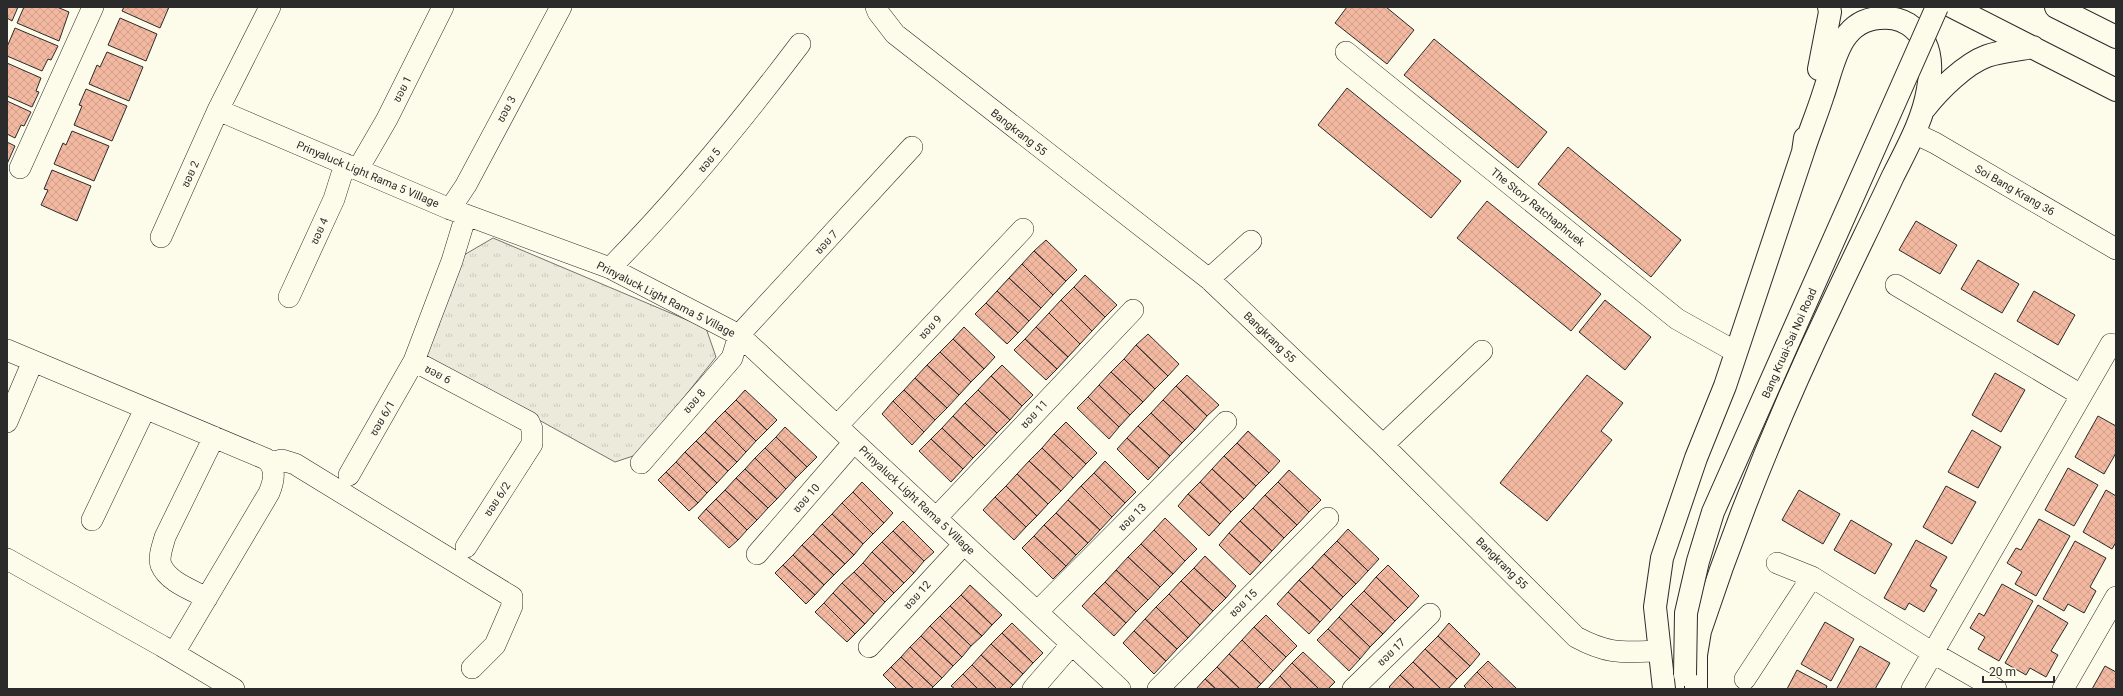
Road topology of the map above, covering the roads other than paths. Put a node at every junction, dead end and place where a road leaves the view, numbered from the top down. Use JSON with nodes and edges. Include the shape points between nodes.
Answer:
{"nodes":[{"id":1,"x":93,"y":7,"type":"edge"},
{"id":2,"x":270,"y":7,"type":"edge"},
{"id":3,"x":443,"y":7,"type":"edge"},
{"id":4,"x":560,"y":7,"type":"edge"},
{"id":5,"x":876,"y":7,"type":"edge"},
{"id":6,"x":1829,"y":7,"type":"edge"},
{"id":7,"x":1922,"y":7,"type":"edge"},
{"id":8,"x":1937,"y":7,"type":"edge"},
{"id":9,"x":1953,"y":7,"type":"edge"},
{"id":10,"x":2056,"y":7,"type":"edge"},
{"id":11,"x":2116,"y":37,"type":"edge"},
{"id":12,"x":800,"y":44,"type":"dead end"},
{"id":13,"x":2033,"y":47,"type":"junction"},
{"id":14,"x":1346,"y":52,"type":"dead end"},
{"id":15,"x":2116,"y":90,"type":"edge"},
{"id":16,"x":218,"y":110,"type":"junction"},
{"id":17,"x":1923,"y":111,"type":"junction"},
{"id":18,"x":1914,"y":133,"type":"junction"},
{"id":19,"x":912,"y":147,"type":"dead end"},
{"id":20,"x":1803,"y":152,"type":"junction"},
{"id":21,"x":351,"y":166,"type":"junction"},
{"id":22,"x":20,"y":168,"type":"dead end"},
{"id":23,"x":458,"y":212,"type":"junction"},
{"id":24,"x":1024,"y":228,"type":"dead end"},
{"id":25,"x":161,"y":237,"type":"dead end"},
{"id":26,"x":1251,"y":241,"type":"dead end"},
{"id":27,"x":2116,"y":249,"type":"edge"},
{"id":28,"x":610,"y":268,"type":"junction"},
{"id":29,"x":1209,"y":279,"type":"junction"},
{"id":30,"x":1896,"y":285,"type":"dead end"},
{"id":31,"x":289,"y":297,"type":"dead end"},
{"id":32,"x":1133,"y":310,"type":"dead end"},
{"id":33,"x":739,"y":335,"type":"junction"},
{"id":34,"x":2111,"y":344,"type":"dead end"},
{"id":35,"x":7,"y":350,"type":"edge"},
{"id":36,"x":1482,"y":351,"type":"dead end"},
{"id":37,"x":1736,"y":352,"type":"junction"},
{"id":38,"x":33,"y":361,"type":"junction"},
{"id":39,"x":414,"y":361,"type":"junction"},
{"id":40,"x":2081,"y":394,"type":"junction"},
{"id":41,"x":145,"y":408,"type":"junction"},
{"id":42,"x":7,"y":422,"type":"edge"},
{"id":43,"x":1226,"y":422,"type":"dead end"},
{"id":44,"x":837,"y":426,"type":"junction"},
{"id":45,"x":214,"y":438,"type":"junction"},
{"id":46,"x":854,"y":442,"type":"junction"},
{"id":47,"x":1383,"y":445,"type":"junction"},
{"id":48,"x":528,"y":450,"type":"joint"},
{"id":49,"x":270,"y":463,"type":"junction"},
{"id":50,"x":641,"y":463,"type":"dead end"},
{"id":51,"x":349,"y":475,"type":"dead end"},
{"id":52,"x":936,"y":518,"type":"junction"},
{"id":53,"x":1328,"y":518,"type":"dead end"},
{"id":54,"x":92,"y":520,"type":"dead end"},
{"id":55,"x":964,"y":544,"type":"junction"},
{"id":56,"x":466,"y":547,"type":"dead end"},
{"id":57,"x":758,"y":554,"type":"dead end"},
{"id":58,"x":7,"y":559,"type":"edge"},
{"id":59,"x":1777,"y":563,"type":"dead end"},
{"id":60,"x":1812,"y":577,"type":"junction"},
{"id":61,"x":2116,"y":597,"type":"edge"},
{"id":62,"x":207,"y":598,"type":"junction"},
{"id":63,"x":1037,"y":612,"type":"junction"},
{"id":64,"x":1430,"y":614,"type":"dead end"},
{"id":65,"x":1072,"y":644,"type":"junction"},
{"id":66,"x":869,"y":647,"type":"dead end"},
{"id":67,"x":1660,"y":651,"type":"junction"},
{"id":68,"x":174,"y":653,"type":"junction"},
{"id":69,"x":1933,"y":653,"type":"junction"},
{"id":70,"x":472,"y":668,"type":"dead end"},
{"id":71,"x":1745,"y":679,"type":"dead end"},
{"id":72,"x":1680,"y":685,"type":"edge"},
{"id":73,"x":234,"y":689,"type":"edge"},
{"id":74,"x":1033,"y":689,"type":"edge"},
{"id":75,"x":1120,"y":689,"type":"edge"},
{"id":76,"x":1158,"y":689,"type":"edge"},
{"id":77,"x":1353,"y":689,"type":"edge"},
{"id":78,"x":1912,"y":689,"type":"edge"},
{"id":79,"x":1996,"y":689,"type":"edge"},
{"id":80,"x":2063,"y":689,"type":"edge"}],
"edges":[{"from":1,"to":22,"type":"street"},
{"from":2,"to":16,"type":"street"},
{"from":3,"to":21,"type":"street","name":"ซอย 1","via":[[387,119]]},
{"from":4,"to":23,"type":"street","name":"ซอย 3","via":[[466,186]]},
{"from":5,"to":29,"type":"street","name":"Bangkrang 55","via":[[895,34]]},
{"from":6,"to":20,"type":"main road","via":[[1828,26]]},
{"from":7,"to":72,"type":"main road","name":"Bang Kruai-Sai Noi Road","via":[[1815,257],[1702,507],[1689,546],[1674,611],[1672,640]]},
{"from":8,"to":72,"type":"main road","name":"Bang Kruai-Sai Noi Road","bridge":true,"via":[[1713,512],[1686,613]]},
{"from":9,"to":13,"type":"main road"},
{"from":10,"to":11,"type":"main road"},
{"from":12,"to":28,"type":"street","name":"ซอย 5","via":[[737,127],[653,225]]},
{"from":13,"to":15,"type":"main road"},
{"from":13,"to":17,"type":"main road","via":[[1986,56],[1962,71],[1938,91]]},
{"from":14,"to":37,"type":"street","name":"The Story Ratchaphruek","via":[[1677,319]]},
{"from":16,"to":21,"type":"street","name":"Prinyaluck Light Rama 5 Village"},
{"from":16,"to":25,"type":"street","name":"ซอย 2"},
{"from":17,"to":18,"type":"main road"},
{"from":17,"to":20,"type":"main road","via":[[1931,65],[1928,48],[1915,28],[1901,20],[1888,17],[1871,18],[1855,26],[1843,39],[1835,54]]},
{"from":18,"to":27,"type":"street","name":"Soi Bang Krang 36"},
{"from":18,"to":72,"type":"main road","via":[[1806,358],[1754,481],[1700,631],[1696,655]]},
{"from":19,"to":33,"type":"street","name":"ซอย 7"},
{"from":20,"to":37,"type":"main road"},
{"from":21,"to":23,"type":"street","name":"Prinyaluck Light Rama 5 Village"},
{"from":21,"to":31,"type":"street","name":"ซอย 4"},
{"from":23,"to":28,"type":"street","name":"Prinyaluck Light Rama 5 Village"},
{"from":23,"to":39,"type":"street","name":"ซอย 6","via":[[452,261]]},
{"from":24,"to":44,"type":"street","name":"ซอย 9"},
{"from":26,"to":29,"type":"street"},
{"from":28,"to":33,"type":"street","name":"Prinyaluck Light Rama 5 Village"},
{"from":29,"to":47,"type":"street","name":"Bangkrang 55"},
{"from":30,"to":40,"type":"street"},
{"from":32,"to":52,"type":"street","name":"ซอย 11"},
{"from":33,"to":44,"type":"street","name":"Prinyaluck Light Rama 5 Village"},
{"from":33,"to":50,"type":"street","name":"ซอย 8","via":[[732,358]]},
{"from":34,"to":40,"type":"street"},
{"from":35,"to":38,"type":"street"},
{"from":36,"to":47,"type":"street"},
{"from":37,"to":67,"type":"main road","via":[[1662,558],[1655,607]]},
{"from":38,"to":41,"type":"street"},
{"from":38,"to":42,"type":"street"},
{"from":39,"to":48,"type":"street","name":"ซอย 6","via":[[530,422],[533,438]]},
{"from":39,"to":51,"type":"street","name":"ซอย 6/1"},
{"from":40,"to":69,"type":"street"},
{"from":41,"to":45,"type":"street"},
{"from":41,"to":54,"type":"street"},
{"from":43,"to":63,"type":"street","name":"ซอย 13"},
{"from":44,"to":46,"type":"street","name":"Prinyaluck Light Rama 5 Village"},
{"from":45,"to":49,"type":"street","via":[[266,459]]},
{"from":45,"to":62,"type":"street","via":[[165,537],[161,552],[161,564],[169,575],[180,584]]},
{"from":46,"to":52,"type":"street","name":"Prinyaluck Light Rama 5 Village"},
{"from":46,"to":57,"type":"street","name":"ซอย 10"},
{"from":47,"to":67,"type":"street","name":"Bangkrang 55","via":[[1576,637],[1595,648],[1612,652]]},
{"from":48,"to":56,"type":"street","name":"ซอย 6/2"},
{"from":49,"to":62,"type":"street","via":[[274,475],[269,493]]},
{"from":49,"to":70,"type":"street","via":[[282,460],[295,464],[512,597],[512,606],[495,645]]},
{"from":52,"to":55,"type":"street","name":"Prinyaluck Light Rama 5 Village"},
{"from":53,"to":76,"type":"street","name":"ซอย 15"},
{"from":55,"to":63,"type":"street","name":"Prinyaluck Light Rama 5 Village"},
{"from":55,"to":66,"type":"street","name":"ซอย 12"},
{"from":58,"to":68,"type":"street"},
{"from":59,"to":60,"type":"street"},
{"from":60,"to":69,"type":"street"},
{"from":60,"to":71,"type":"street"},
{"from":61,"to":80,"type":"street"},
{"from":62,"to":68,"type":"street"},
{"from":63,"to":65,"type":"street","name":"Prinyaluck Light Rama 5 Village"},
{"from":64,"to":77,"type":"street","name":"ซอย 17"},
{"from":65,"to":74,"type":"street"},
{"from":65,"to":75,"type":"street","name":"Prinyaluck Light Rama 5 Village"},
{"from":67,"to":72,"type":"main road"},
{"from":68,"to":73,"type":"street"},
{"from":69,"to":78,"type":"street"},
{"from":69,"to":79,"type":"street"}]}
